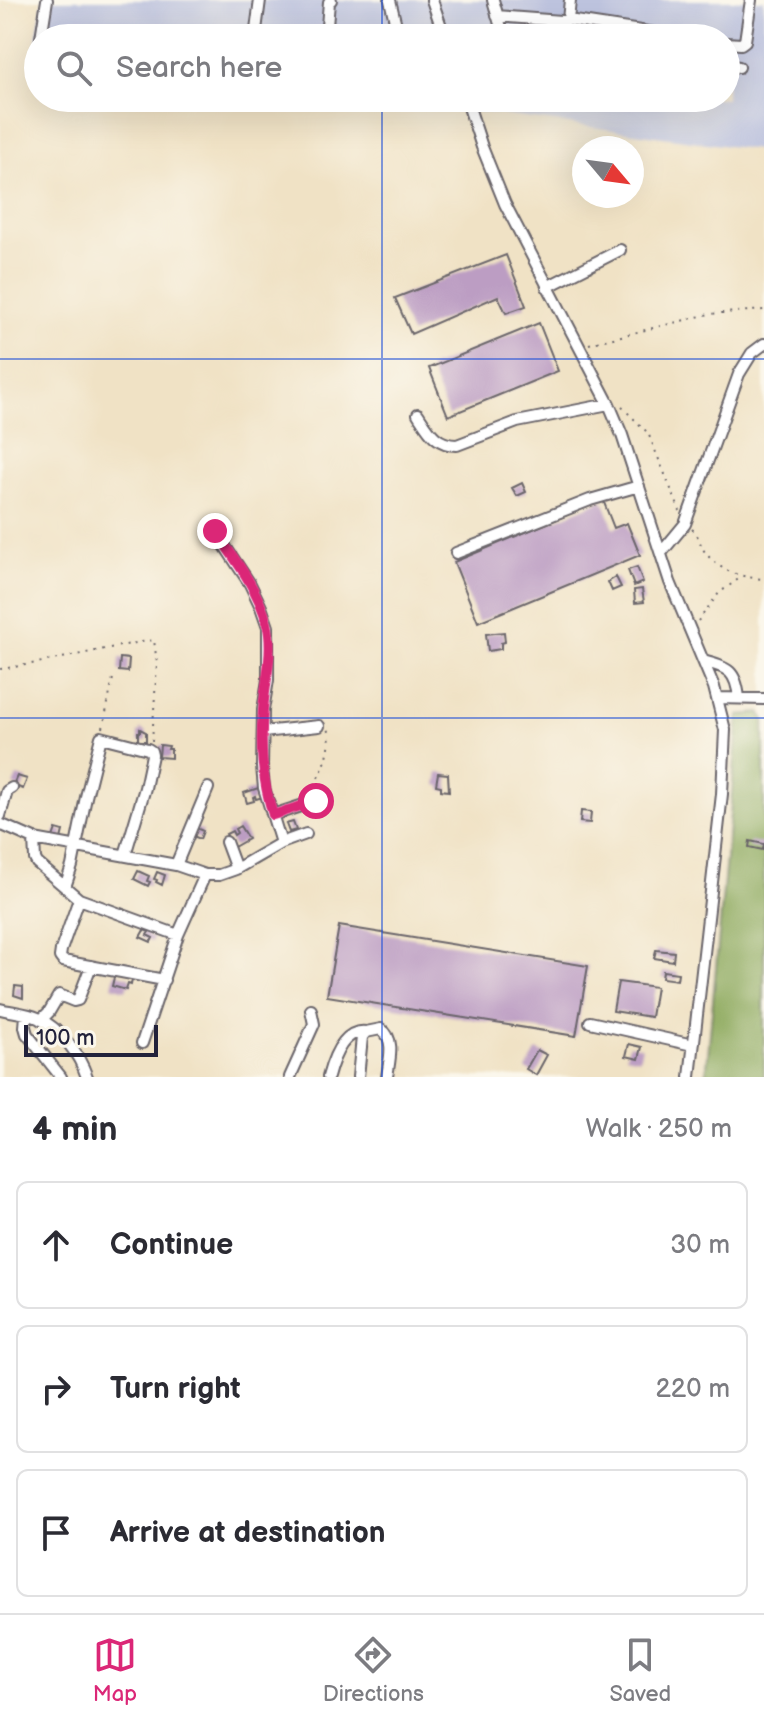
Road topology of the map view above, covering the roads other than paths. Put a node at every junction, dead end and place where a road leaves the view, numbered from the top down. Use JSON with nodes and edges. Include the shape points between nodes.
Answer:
{"nodes":[{"id":1,"x":47,"y":0,"type":"edge"},
{"id":2,"x":260,"y":0,"type":"edge"},
{"id":3,"x":390,"y":0,"type":"edge"},
{"id":4,"x":432,"y":0,"type":"edge"},
{"id":5,"x":493,"y":0,"type":"edge"},
{"id":6,"x":570,"y":0,"type":"edge"},
{"id":7,"x":751,"y":0,"type":"edge"},
{"id":8,"x":329,"y":1,"type":"edge"},
{"id":9,"x":497,"y":16,"type":"junction"},
{"id":10,"x":564,"y":20,"type":"junction"},
{"id":11,"x":43,"y":24,"type":"edge"},
{"id":12,"x":257,"y":24,"type":"edge"},
{"id":13,"x":327,"y":24,"type":"edge"},
{"id":14,"x":396,"y":24,"type":"edge"},
{"id":15,"x":440,"y":24,"type":"edge"},
{"id":16,"x":500,"y":24,"type":"edge"},
{"id":17,"x":560,"y":24,"type":"edge"},
{"id":18,"x":591,"y":24,"type":"edge"},
{"id":19,"x":740,"y":44,"type":"edge"},
{"id":20,"x":471,"y":112,"type":"edge"},
{"id":21,"x":620,"y":250,"type":"dead end"},
{"id":22,"x":547,"y":287,"type":"junction"},
{"id":23,"x":764,"y":344,"type":"edge"},
{"id":24,"x":614,"y":404,"type":"junction"},
{"id":25,"x":418,"y":414,"type":"dead end"},
{"id":26,"x":639,"y":486,"type":"junction"},
{"id":27,"x":215,"y":531,"type":"dead end"},
{"id":28,"x":456,"y":553,"type":"dead end"},
{"id":29,"x":661,"y":553,"type":"junction"},
{"id":30,"x":703,"y":661,"type":"junction"},
{"id":31,"x":717,"y":698,"type":"junction"},
{"id":32,"x":739,"y":698,"type":"junction"},
{"id":33,"x":764,"y":699,"type":"edge"},
{"id":34,"x":319,"y":726,"type":"road end"},
{"id":35,"x":263,"y":732,"type":"junction"},
{"id":36,"x":12,"y":788,"type":"dead end"},
{"id":37,"x":208,"y":788,"type":"dead end"},
{"id":38,"x":316,"y":801,"type":"road end"},
{"id":39,"x":273,"y":815,"type":"junction"},
{"id":40,"x":0,"y":816,"type":"edge"},
{"id":41,"x":0,"y":824,"type":"edge"},
{"id":42,"x":306,"y":834,"type":"dead end"},
{"id":43,"x":34,"y":839,"type":"junction"},
{"id":44,"x":226,"y":842,"type":"dead end"},
{"id":45,"x":281,"y":843,"type":"junction"},
{"id":46,"x":75,"y":848,"type":"junction"},
{"id":47,"x":125,"y":855,"type":"junction"},
{"id":48,"x":176,"y":865,"type":"junction"},
{"id":49,"x":236,"y":869,"type":"junction"},
{"id":50,"x":205,"y":875,"type":"junction"},
{"id":51,"x":65,"y":887,"type":"junction"},
{"id":52,"x":79,"y":899,"type":"junction"},
{"id":53,"x":178,"y":935,"type":"junction"},
{"id":54,"x":91,"y":966,"type":"junction"},
{"id":55,"x":164,"y":980,"type":"junction"},
{"id":56,"x":0,"y":1009,"type":"edge"},
{"id":57,"x":311,"y":1010,"type":"dead end"},
{"id":58,"x":26,"y":1015,"type":"junction"},
{"id":59,"x":41,"y":1020,"type":"junction"},
{"id":60,"x":590,"y":1022,"type":"dead end"},
{"id":61,"x":366,"y":1032,"type":"junction"},
{"id":62,"x":142,"y":1043,"type":"dead end"},
{"id":63,"x":693,"y":1045,"type":"junction"},
{"id":64,"x":61,"y":1077,"type":"edge"},
{"id":65,"x":87,"y":1077,"type":"edge"},
{"id":66,"x":290,"y":1077,"type":"edge"},
{"id":67,"x":328,"y":1077,"type":"edge"},
{"id":68,"x":358,"y":1077,"type":"edge"},
{"id":69,"x":387,"y":1077,"type":"edge"},
{"id":70,"x":690,"y":1077,"type":"edge"}],
"edges":[{"from":1,"to":11,"type":"street"},
{"from":2,"to":12,"type":"street"},
{"from":3,"to":14,"type":"street"},
{"from":4,"to":15,"type":"street"},
{"from":5,"to":9,"type":"street"},
{"from":6,"to":10,"type":"street"},
{"from":7,"to":19,"type":"street","via":[[745,41]]},
{"from":8,"to":13,"type":"street"},
{"from":9,"to":10,"type":"street"},
{"from":9,"to":16,"type":"street"},
{"from":10,"to":17,"type":"street"},
{"from":10,"to":18,"type":"street"},
{"from":20,"to":22,"type":"street","via":[[505,204]]},
{"from":21,"to":22,"type":"street"},
{"from":22,"to":24,"type":"street"},
{"from":23,"to":29,"type":"street","via":[[739,374],[685,524]]},
{"from":24,"to":25,"type":"street","via":[[517,422],[457,445],[437,440]]},
{"from":24,"to":26,"type":"street"},
{"from":26,"to":28,"type":"street"},
{"from":26,"to":29,"type":"street"},
{"from":27,"to":35,"type":"street","via":[[250,584],[268,627]]},
{"from":29,"to":30,"type":"street"},
{"from":30,"to":31,"type":"street"},
{"from":30,"to":32,"type":"street","via":[[734,675]]},
{"from":31,"to":32,"type":"street"},
{"from":31,"to":63,"type":"street","via":[[725,730],[724,765]]},
{"from":32,"to":33,"type":"street"},
{"from":34,"to":35,"type":"street"},
{"from":35,"to":39,"type":"street","via":[[263,777]]},
{"from":36,"to":40,"type":"street"},
{"from":37,"to":48,"type":"street"},
{"from":38,"to":39,"type":"street"},
{"from":39,"to":45,"type":"street"},
{"from":41,"to":43,"type":"street"},
{"from":42,"to":45,"type":"street"},
{"from":43,"to":46,"type":"street"},
{"from":43,"to":51,"type":"street","via":[[37,863]]},
{"from":44,"to":49,"type":"street"},
{"from":45,"to":49,"type":"street"},
{"from":46,"to":47,"type":"street"},
{"from":46,"to":47,"type":"street","via":[[101,737],[151,751]]},
{"from":46,"to":51,"type":"street"},
{"from":47,"to":48,"type":"street"},
{"from":48,"to":50,"type":"street"},
{"from":49,"to":50,"type":"street"},
{"from":50,"to":53,"type":"street"},
{"from":51,"to":52,"type":"street"},
{"from":52,"to":53,"type":"street"},
{"from":52,"to":54,"type":"street","via":[[60,957],[66,963]]},
{"from":53,"to":55,"type":"street"},
{"from":54,"to":55,"type":"street"},
{"from":54,"to":59,"type":"street","via":[[78,1000],[59,995]]},
{"from":55,"to":62,"type":"street"},
{"from":56,"to":58,"type":"street"},
{"from":57,"to":66,"type":"street","via":[[314,1024]]},
{"from":58,"to":59,"type":"street"},
{"from":58,"to":64,"type":"street","via":[[25,1030]]},
{"from":59,"to":65,"type":"street","via":[[70,1046]]},
{"from":60,"to":63,"type":"street"},
{"from":61,"to":67,"type":"street","via":[[346,1038]]},
{"from":61,"to":68,"type":"street"},
{"from":61,"to":69,"type":"street","via":[[388,1033]]},
{"from":63,"to":70,"type":"street"}]}
